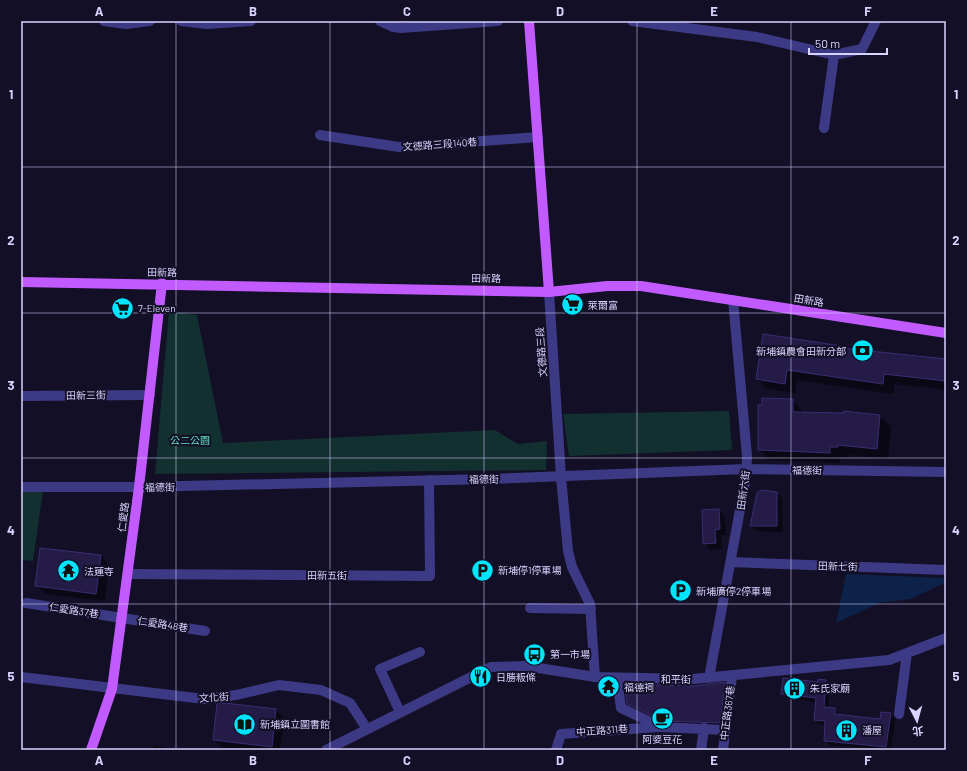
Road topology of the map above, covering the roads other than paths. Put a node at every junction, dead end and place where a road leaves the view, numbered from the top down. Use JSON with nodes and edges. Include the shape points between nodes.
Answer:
{"nodes":[{"id":1,"x":104,"y":21,"type":"edge"},
{"id":2,"x":150,"y":21,"type":"edge"},
{"id":3,"x":181,"y":21,"type":"edge"},
{"id":4,"x":251,"y":21,"type":"edge"},
{"id":5,"x":380,"y":21,"type":"edge"},
{"id":6,"x":498,"y":21,"type":"edge"},
{"id":7,"x":529,"y":21,"type":"edge"},
{"id":8,"x":632,"y":21,"type":"edge"},
{"id":9,"x":876,"y":21,"type":"edge"},
{"id":10,"x":834,"y":55,"type":"junction"},
{"id":11,"x":824,"y":128,"type":"dead end"},
{"id":12,"x":320,"y":135,"type":"dead end"},
{"id":13,"x":538,"y":137,"type":"junction"},
{"id":14,"x":21,"y":282,"type":"edge"},
{"id":15,"x":162,"y":283,"type":"junction"},
{"id":16,"x":549,"y":292,"type":"junction"},
{"id":17,"x":732,"y":300,"type":"junction"},
{"id":18,"x":945,"y":331,"type":"edge"},
{"id":19,"x":150,"y":395,"type":"junction"},
{"id":20,"x":21,"y":396,"type":"edge"},
{"id":21,"x":746,"y":469,"type":"junction"},
{"id":22,"x":946,"y":472,"type":"edge"},
{"id":23,"x":561,"y":477,"type":"junction"},
{"id":24,"x":429,"y":480,"type":"junction"},
{"id":25,"x":21,"y":487,"type":"edge"},
{"id":26,"x":139,"y":487,"type":"junction"},
{"id":27,"x":731,"y":562,"type":"junction"},
{"id":28,"x":946,"y":570,"type":"edge"},
{"id":29,"x":128,"y":574,"type":"junction"},
{"id":30,"x":26,"y":603,"type":"dead end"},
{"id":31,"x":530,"y":608,"type":"dead end"},
{"id":32,"x":591,"y":609,"type":"junction"},
{"id":33,"x":122,"y":618,"type":"junction"},
{"id":34,"x":204,"y":631,"type":"dead end"},
{"id":35,"x":946,"y":638,"type":"edge"},
{"id":36,"x":420,"y":652,"type":"dead end"},
{"id":37,"x":907,"y":653,"type":"junction"},
{"id":38,"x":732,"y":676,"type":"junction"},
{"id":39,"x":21,"y":677,"type":"edge"},
{"id":40,"x":595,"y":677,"type":"junction"},
{"id":41,"x":709,"y":678,"type":"junction"},
{"id":42,"x":617,"y":679,"type":"junction"},
{"id":43,"x":112,"y":689,"type":"junction"},
{"id":44,"x":400,"y":712,"type":"junction"},
{"id":45,"x":899,"y":714,"type":"dead end"},
{"id":46,"x":661,"y":727,"type":"junction"},
{"id":47,"x":367,"y":728,"type":"junction"},
{"id":48,"x":704,"y":728,"type":"junction"},
{"id":49,"x":725,"y":730,"type":"junction"},
{"id":50,"x":91,"y":750,"type":"edge"},
{"id":51,"x":326,"y":750,"type":"edge"},
{"id":52,"x":556,"y":750,"type":"edge"},
{"id":53,"x":701,"y":750,"type":"edge"},
{"id":54,"x":723,"y":750,"type":"edge"}],
"edges":[{"from":1,"to":2,"type":"street","via":[[126,24]]},
{"from":3,"to":4,"type":"street","via":[[207,24]]},
{"from":5,"to":6,"type":"street","via":[[401,28]]},
{"from":7,"to":13,"type":"main road","name":"文德路三段"},
{"from":8,"to":10,"type":"street","via":[[758,37]]},
{"from":9,"to":10,"type":"street","via":[[862,49]]},
{"from":10,"to":11,"type":"street"},
{"from":12,"to":13,"type":"street","name":"文德路三段140巷","via":[[399,147]]},
{"from":13,"to":16,"type":"main road","name":"文德路三段"},
{"from":14,"to":15,"type":"main road","name":"田新路"},
{"from":15,"to":16,"type":"main road","name":"田新路"},
{"from":15,"to":19,"type":"main road","name":"仁愛路"},
{"from":16,"to":17,"type":"main road","name":"田新路","via":[[607,286],[641,286]]},
{"from":16,"to":23,"type":"street","name":"文德路三段"},
{"from":17,"to":18,"type":"main road","name":"田新路"},
{"from":17,"to":21,"type":"street","name":"田新六街","via":[[747,456]]},
{"from":19,"to":20,"type":"street","name":"田新三街"},
{"from":19,"to":26,"type":"main road","name":"仁愛路"},
{"from":21,"to":22,"type":"street","name":"福德街"},
{"from":21,"to":23,"type":"street","name":"福德街"},
{"from":21,"to":27,"type":"street","name":"田新六街"},
{"from":23,"to":24,"type":"street","name":"福德街"},
{"from":23,"to":32,"type":"street","name":"文德路三段","via":[[568,552]]},
{"from":24,"to":26,"type":"street","name":"福德街"},
{"from":24,"to":29,"type":"street","name":"田新五街","via":[[430,576]]},
{"from":25,"to":26,"type":"street","name":"福德街"},
{"from":26,"to":29,"type":"main road","name":"仁愛路"},
{"from":27,"to":28,"type":"street","name":"田新七街"},
{"from":27,"to":41,"type":"street","name":"田新六街"},
{"from":29,"to":33,"type":"main road","name":"仁愛路"},
{"from":30,"to":33,"type":"street","name":"仁愛路37巷"},
{"from":31,"to":32,"type":"street"},
{"from":32,"to":40,"type":"street","name":"文德路三段"},
{"from":33,"to":34,"type":"street","name":"仁愛路48巷"},
{"from":33,"to":43,"type":"main road","name":"仁愛路"},
{"from":35,"to":37,"type":"street","name":"和平街"},
{"from":36,"to":44,"type":"street","via":[[380,669]]},
{"from":37,"to":38,"type":"street","name":"和平街","via":[[889,660]]},
{"from":37,"to":45,"type":"street"},
{"from":38,"to":41,"type":"street","name":"和平街"},
{"from":38,"to":49,"type":"street","name":"中正路367巷"},
{"from":39,"to":43,"type":"street","name":"文化街"},
{"from":40,"to":42,"type":"street","name":"和平街"},
{"from":40,"to":44,"type":"street","name":"和平街","via":[[526,666],[491,666]]},
{"from":41,"to":42,"type":"street","name":"和平街"},
{"from":42,"to":46,"type":"street","via":[[621,708]]},
{"from":43,"to":47,"type":"street","name":"文化街","via":[[204,699],[279,685],[321,690],[350,703]]},
{"from":43,"to":50,"type":"main road","name":"仁愛路"},
{"from":44,"to":47,"type":"street","name":"和平街"},
{"from":46,"to":48,"type":"street"},
{"from":46,"to":52,"type":"street","name":"中正路311巷","via":[[562,734]]},
{"from":47,"to":51,"type":"street","name":"和平街"},
{"from":48,"to":49,"type":"street"},
{"from":48,"to":53,"type":"street"},
{"from":49,"to":54,"type":"street","name":"中正路367巷"}]}
